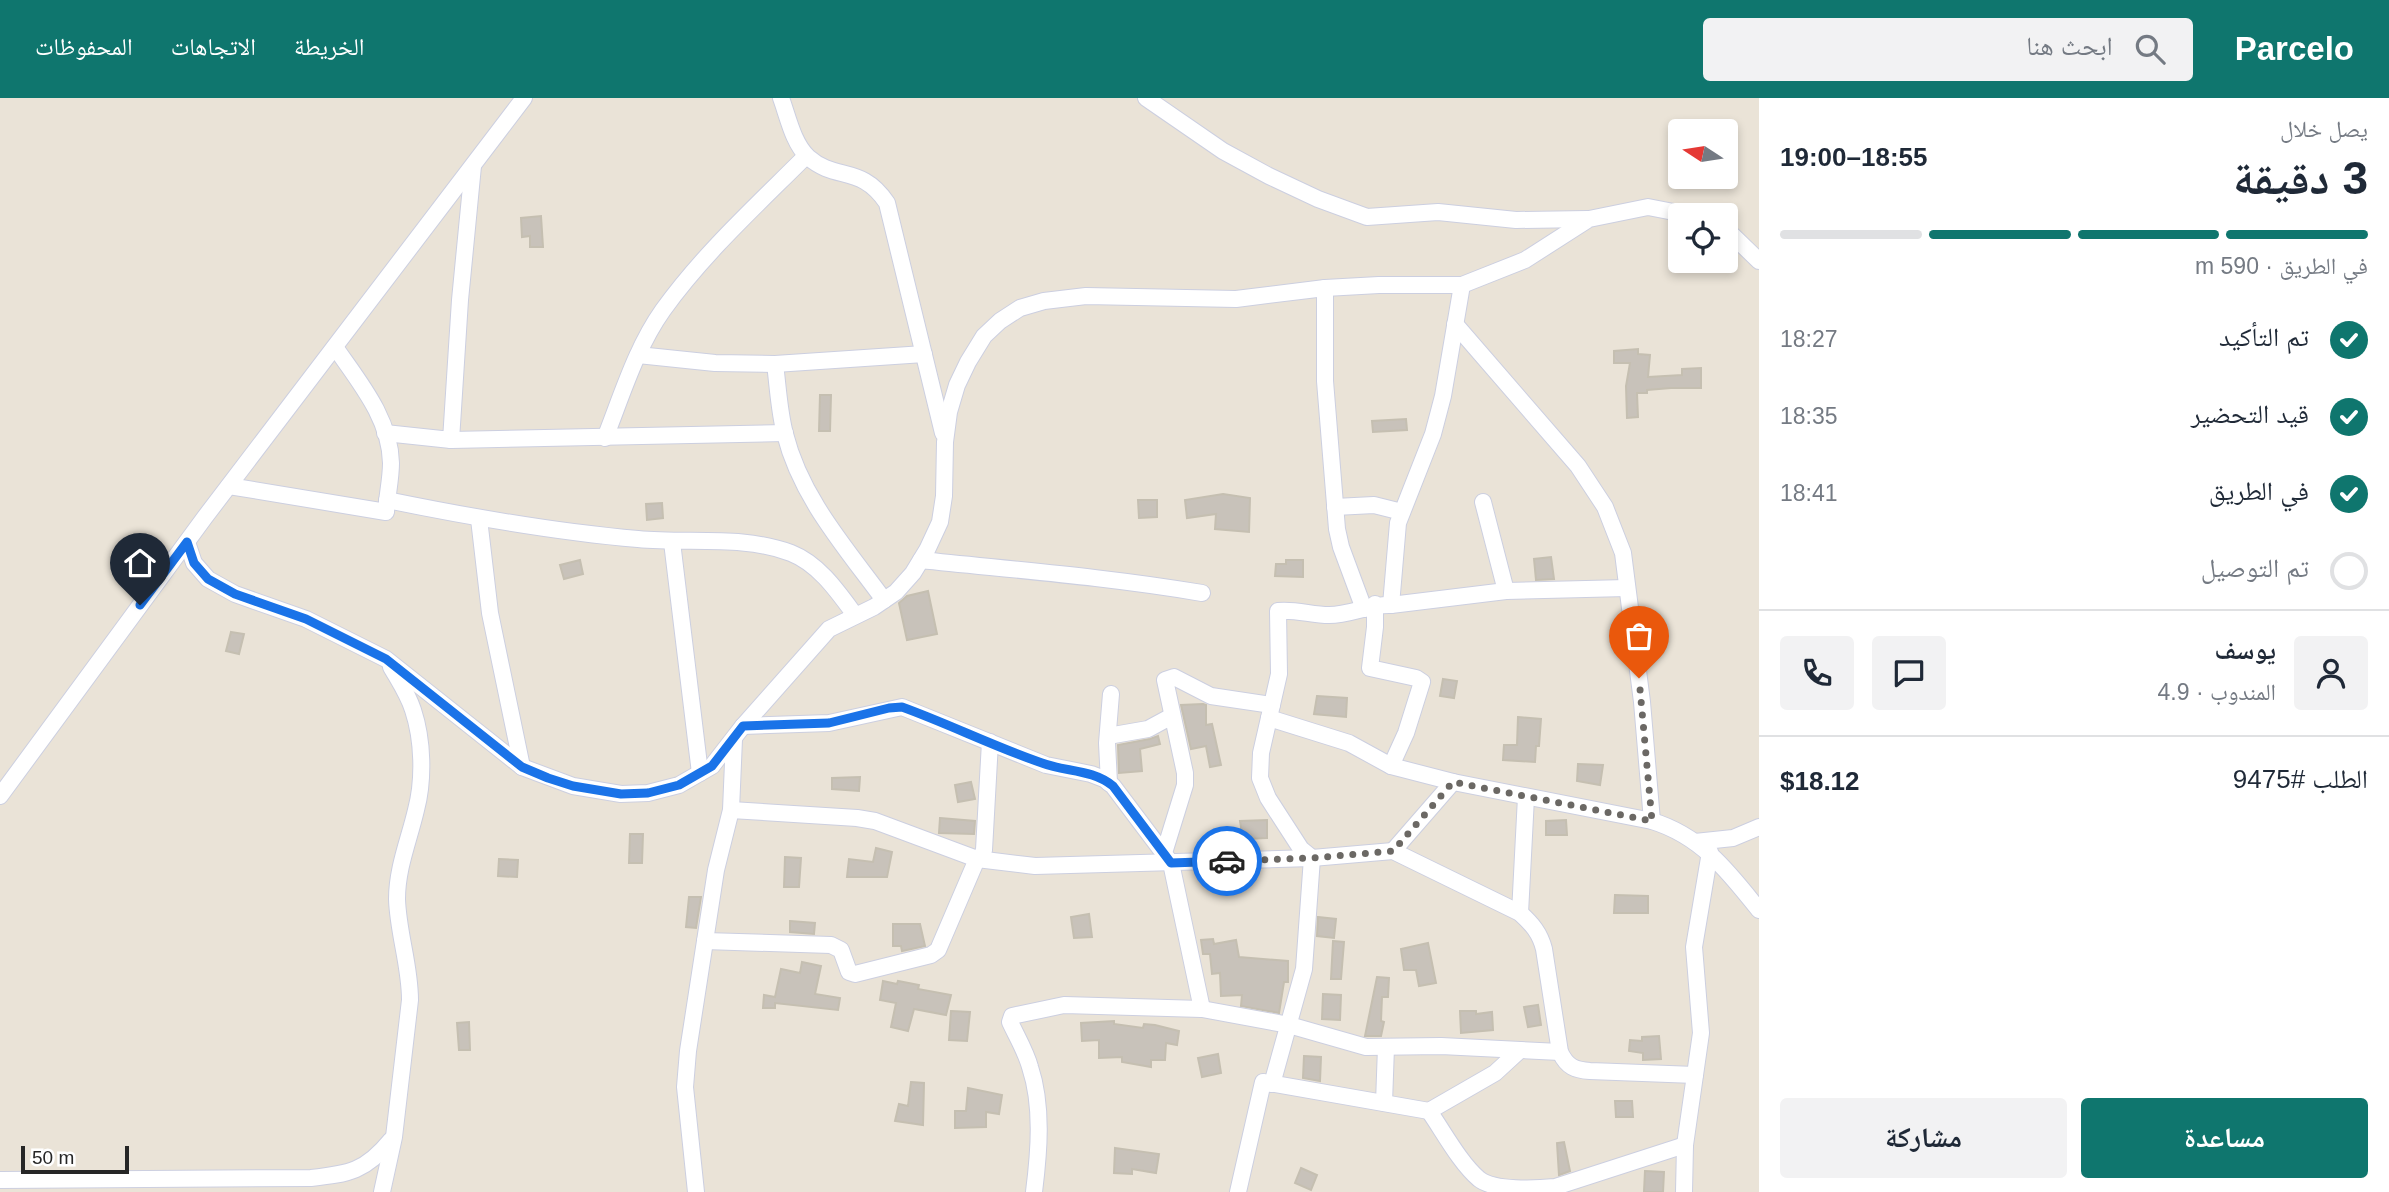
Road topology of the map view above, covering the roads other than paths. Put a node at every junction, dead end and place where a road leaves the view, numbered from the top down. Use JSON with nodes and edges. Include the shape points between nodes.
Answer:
{"nodes":[{"id":1,"x":524,"y":98,"type":"edge"},
{"id":2,"x":781,"y":98,"type":"edge"},
{"id":3,"x":1146,"y":98,"type":"edge"},
{"id":4,"x":806,"y":156,"type":"junction"},
{"id":5,"x":473,"y":165,"type":"junction"},
{"id":6,"x":1668,"y":211,"type":"edge"},
{"id":7,"x":1589,"y":219,"type":"junction"},
{"id":8,"x":1738,"y":241,"type":"edge"},
{"id":9,"x":1759,"y":261,"type":"edge"},
{"id":10,"x":1462,"y":285,"type":"junction"},
{"id":11,"x":1325,"y":288,"type":"junction"},
{"id":12,"x":1455,"y":324,"type":"junction"},
{"id":13,"x":335,"y":347,"type":"junction"},
{"id":14,"x":924,"y":354,"type":"junction"},
{"id":15,"x":638,"y":355,"type":"junction"},
{"id":16,"x":775,"y":364,"type":"junction"},
{"id":17,"x":385,"y":433,"type":"junction"},
{"id":18,"x":785,"y":433,"type":"junction"},
{"id":19,"x":605,"y":438,"type":"junction"},
{"id":20,"x":450,"y":440,"type":"junction"},
{"id":21,"x":945,"y":442,"type":"junction"},
{"id":22,"x":229,"y":486,"type":"junction"},
{"id":23,"x":387,"y":500,"type":"junction"},
{"id":24,"x":1483,"y":502,"type":"dead end"},
{"id":25,"x":1335,"y":507,"type":"junction"},
{"id":26,"x":1402,"y":512,"type":"junction"},
{"id":27,"x":479,"y":519,"type":"junction"},
{"id":28,"x":187,"y":542,"type":"junction"},
{"id":29,"x":672,"y":542,"type":"junction"},
{"id":30,"x":920,"y":560,"type":"junction"},
{"id":31,"x":1627,"y":587,"type":"junction"},
{"id":32,"x":1506,"y":590,"type":"junction"},
{"id":33,"x":1202,"y":593,"type":"dead end"},
{"id":34,"x":884,"y":600,"type":"junction"},
{"id":35,"x":1376,"y":606,"type":"junction"},
{"id":36,"x":855,"y":615,"type":"junction"},
{"id":37,"x":386,"y":659,"type":"junction"},
{"id":38,"x":1111,"y":694,"type":"dead end"},
{"id":39,"x":1270,"y":711,"type":"junction"},
{"id":40,"x":1172,"y":716,"type":"junction"},
{"id":41,"x":739,"y":732,"type":"junction"},
{"id":42,"x":1108,"y":736,"type":"junction"},
{"id":43,"x":990,"y":742,"type":"junction"},
{"id":44,"x":1391,"y":766,"type":"junction"},
{"id":45,"x":522,"y":767,"type":"junction"},
{"id":46,"x":700,"y":773,"type":"junction"},
{"id":47,"x":1453,"y":782,"type":"junction"},
{"id":48,"x":1109,"y":783,"type":"junction"},
{"id":49,"x":0,"y":796,"type":"edge"},
{"id":50,"x":1527,"y":796,"type":"junction"},
{"id":51,"x":731,"y":810,"type":"junction"},
{"id":52,"x":1652,"y":821,"type":"junction"},
{"id":53,"x":1759,"y":827,"type":"edge"},
{"id":54,"x":1695,"y":842,"type":"junction"},
{"id":55,"x":1393,"y":851,"type":"junction"},
{"id":56,"x":1710,"y":852,"type":"junction"},
{"id":57,"x":1168,"y":858,"type":"junction"},
{"id":58,"x":1312,"y":858,"type":"junction"},
{"id":59,"x":977,"y":859,"type":"junction"},
{"id":60,"x":1759,"y":910,"type":"edge"},
{"id":61,"x":1520,"y":913,"type":"junction"},
{"id":62,"x":705,"y":941,"type":"junction"},
{"id":63,"x":1202,"y":1009,"type":"junction"},
{"id":64,"x":1289,"y":1025,"type":"junction"},
{"id":65,"x":1386,"y":1047,"type":"junction"},
{"id":66,"x":1520,"y":1050,"type":"junction"},
{"id":67,"x":1560,"y":1052,"type":"junction"},
{"id":68,"x":1695,"y":1074,"type":"junction"},
{"id":69,"x":1272,"y":1084,"type":"junction"},
{"id":70,"x":1384,"y":1103,"type":"junction"},
{"id":71,"x":1429,"y":1111,"type":"junction"},
{"id":72,"x":394,"y":1136,"type":"junction"},
{"id":73,"x":1685,"y":1145,"type":"junction"},
{"id":74,"x":0,"y":1180,"type":"edge"},
{"id":75,"x":382,"y":1192,"type":"edge"},
{"id":76,"x":696,"y":1192,"type":"edge"},
{"id":77,"x":1034,"y":1192,"type":"edge"},
{"id":78,"x":1238,"y":1192,"type":"edge"},
{"id":79,"x":1685,"y":1192,"type":"edge"}],
"edges":[{"from":1,"to":5,"type":"street"},
{"from":2,"to":4,"type":"street"},
{"from":3,"to":7,"type":"street","via":[[1269,176],[1367,217],[1438,212],[1516,220]]},
{"from":4,"to":14,"type":"street","via":[[820,166],[864,179],[887,203]]},
{"from":4,"to":15,"type":"street","via":[[744,217],[662,311]]},
{"from":5,"to":13,"type":"street"},
{"from":5,"to":20,"type":"street"},
{"from":6,"to":7,"type":"street","via":[[1648,207]]},
{"from":7,"to":10,"type":"street","via":[[1525,260]]},
{"from":8,"to":9,"type":"street"},
{"from":10,"to":11,"type":"street"},
{"from":10,"to":12,"type":"street"},
{"from":11,"to":21,"type":"street","via":[[1236,299],[1086,296],[1020,308],[984,336],[968,362],[949,412]]},
{"from":11,"to":25,"type":"street","via":[[1325,381]]},
{"from":12,"to":26,"type":"street","via":[[1433,434]]},
{"from":12,"to":31,"type":"street","via":[[1578,466],[1605,507],[1623,553]]},
{"from":13,"to":17,"type":"street","via":[[373,401]]},
{"from":13,"to":22,"type":"street"},
{"from":14,"to":16,"type":"street"},
{"from":14,"to":21,"type":"street"},
{"from":15,"to":16,"type":"street"},
{"from":15,"to":19,"type":"street"},
{"from":16,"to":18,"type":"street"},
{"from":17,"to":20,"type":"street"},
{"from":17,"to":23,"type":"street","via":[[391,462]]},
{"from":18,"to":19,"type":"street"},
{"from":18,"to":34,"type":"street","via":[[816,510]]},
{"from":19,"to":20,"type":"street"},
{"from":21,"to":30,"type":"street","via":[[940,522]]},
{"from":22,"to":23,"type":"street","via":[[386,512]]},
{"from":22,"to":28,"type":"street"},
{"from":23,"to":27,"type":"street"},
{"from":24,"to":32,"type":"street"},
{"from":25,"to":26,"type":"street","via":[[1374,505]]},
{"from":25,"to":35,"type":"street","via":[[1341,547]]},
{"from":26,"to":35,"type":"street"},
{"from":27,"to":29,"type":"street"},
{"from":27,"to":45,"type":"street","via":[[491,613]]},
{"from":28,"to":37,"type":"street","via":[[194,563],[208,579],[235,594],[306,619]]},
{"from":28,"to":49,"type":"street"},
{"from":29,"to":36,"type":"street","via":[[743,543],[794,554],[834,586]]},
{"from":29,"to":46,"type":"street"},
{"from":30,"to":33,"type":"street","via":[[1057,572]]},
{"from":30,"to":34,"type":"street","via":[[896,592]]},
{"from":31,"to":32,"type":"street"},
{"from":31,"to":52,"type":"street"},
{"from":32,"to":35,"type":"street"},
{"from":34,"to":36,"type":"street"},
{"from":35,"to":39,"type":"street","via":[[1328,615],[1278,611],[1279,665]]},
{"from":35,"to":44,"type":"street","via":[[1370,668],[1422,682]]},
{"from":36,"to":41,"type":"street","via":[[829,629]]},
{"from":37,"to":45,"type":"street"},
{"from":37,"to":72,"type":"street","via":[[414,711],[420,750],[417,808],[397,898],[410,978]]},
{"from":38,"to":42,"type":"street"},
{"from":39,"to":40,"type":"street","via":[[1211,695],[1171,676],[1165,680]]},
{"from":39,"to":44,"type":"street","via":[[1349,743]]},
{"from":39,"to":58,"type":"street","via":[[1261,753],[1262,786],[1301,849]]},
{"from":40,"to":42,"type":"street","via":[[1148,729]]},
{"from":40,"to":57,"type":"street","via":[[1185,785]]},
{"from":41,"to":43,"type":"street","via":[[829,723],[902,707]]},
{"from":41,"to":46,"type":"street","via":[[712,766]]},
{"from":41,"to":51,"type":"street"},
{"from":42,"to":48,"type":"street"},
{"from":43,"to":48,"type":"street","via":[[1046,765],[1091,774]]},
{"from":43,"to":59,"type":"street","via":[[984,850]]},
{"from":44,"to":47,"type":"street"},
{"from":45,"to":46,"type":"street","via":[[573,786],[621,794],[679,785]]},
{"from":47,"to":50,"type":"street"},
{"from":47,"to":55,"type":"street"},
{"from":48,"to":57,"type":"street"},
{"from":50,"to":52,"type":"street"},
{"from":50,"to":61,"type":"street"},
{"from":51,"to":59,"type":"street","via":[[875,821]]},
{"from":51,"to":62,"type":"street"},
{"from":52,"to":54,"type":"street","via":[[1673,827]]},
{"from":53,"to":54,"type":"street","via":[[1733,838]]},
{"from":54,"to":56,"type":"street"},
{"from":55,"to":58,"type":"street"},
{"from":55,"to":61,"type":"street"},
{"from":56,"to":60,"type":"street"},
{"from":56,"to":68,"type":"street","via":[[1694,947],[1701,1032]]},
{"from":57,"to":58,"type":"street"},
{"from":57,"to":59,"type":"street","via":[[1035,866]]},
{"from":57,"to":63,"type":"street"},
{"from":58,"to":64,"type":"street","via":[[1304,969]]},
{"from":59,"to":62,"type":"street","via":[[942,945],[931,956],[855,974],[849,972],[841,950],[831,945]]},
{"from":61,"to":67,"type":"street","via":[[1541,936]]},
{"from":62,"to":76,"type":"street","via":[[685,1087]]},
{"from":63,"to":64,"type":"street"},
{"from":63,"to":77,"type":"street","via":[[1064,1005],[1012,1016],[1010,1022],[1035,1089],[1039,1145]]},
{"from":64,"to":65,"type":"street","via":[[1366,1047]]},
{"from":64,"to":69,"type":"street"},
{"from":65,"to":66,"type":"street"},
{"from":65,"to":70,"type":"street"},
{"from":66,"to":67,"type":"street"},
{"from":66,"to":71,"type":"street","via":[[1495,1073]]},
{"from":67,"to":68,"type":"street","via":[[1575,1070]]},
{"from":68,"to":73,"type":"street"},
{"from":69,"to":70,"type":"street"},
{"from":69,"to":78,"type":"street","via":[[1262,1083]]},
{"from":70,"to":71,"type":"street"},
{"from":71,"to":73,"type":"street","via":[[1470,1169],[1492,1185],[1555,1187]]},
{"from":72,"to":74,"type":"street","via":[[364,1167],[311,1178]]},
{"from":72,"to":75,"type":"street"},
{"from":73,"to":79,"type":"street"}]}
